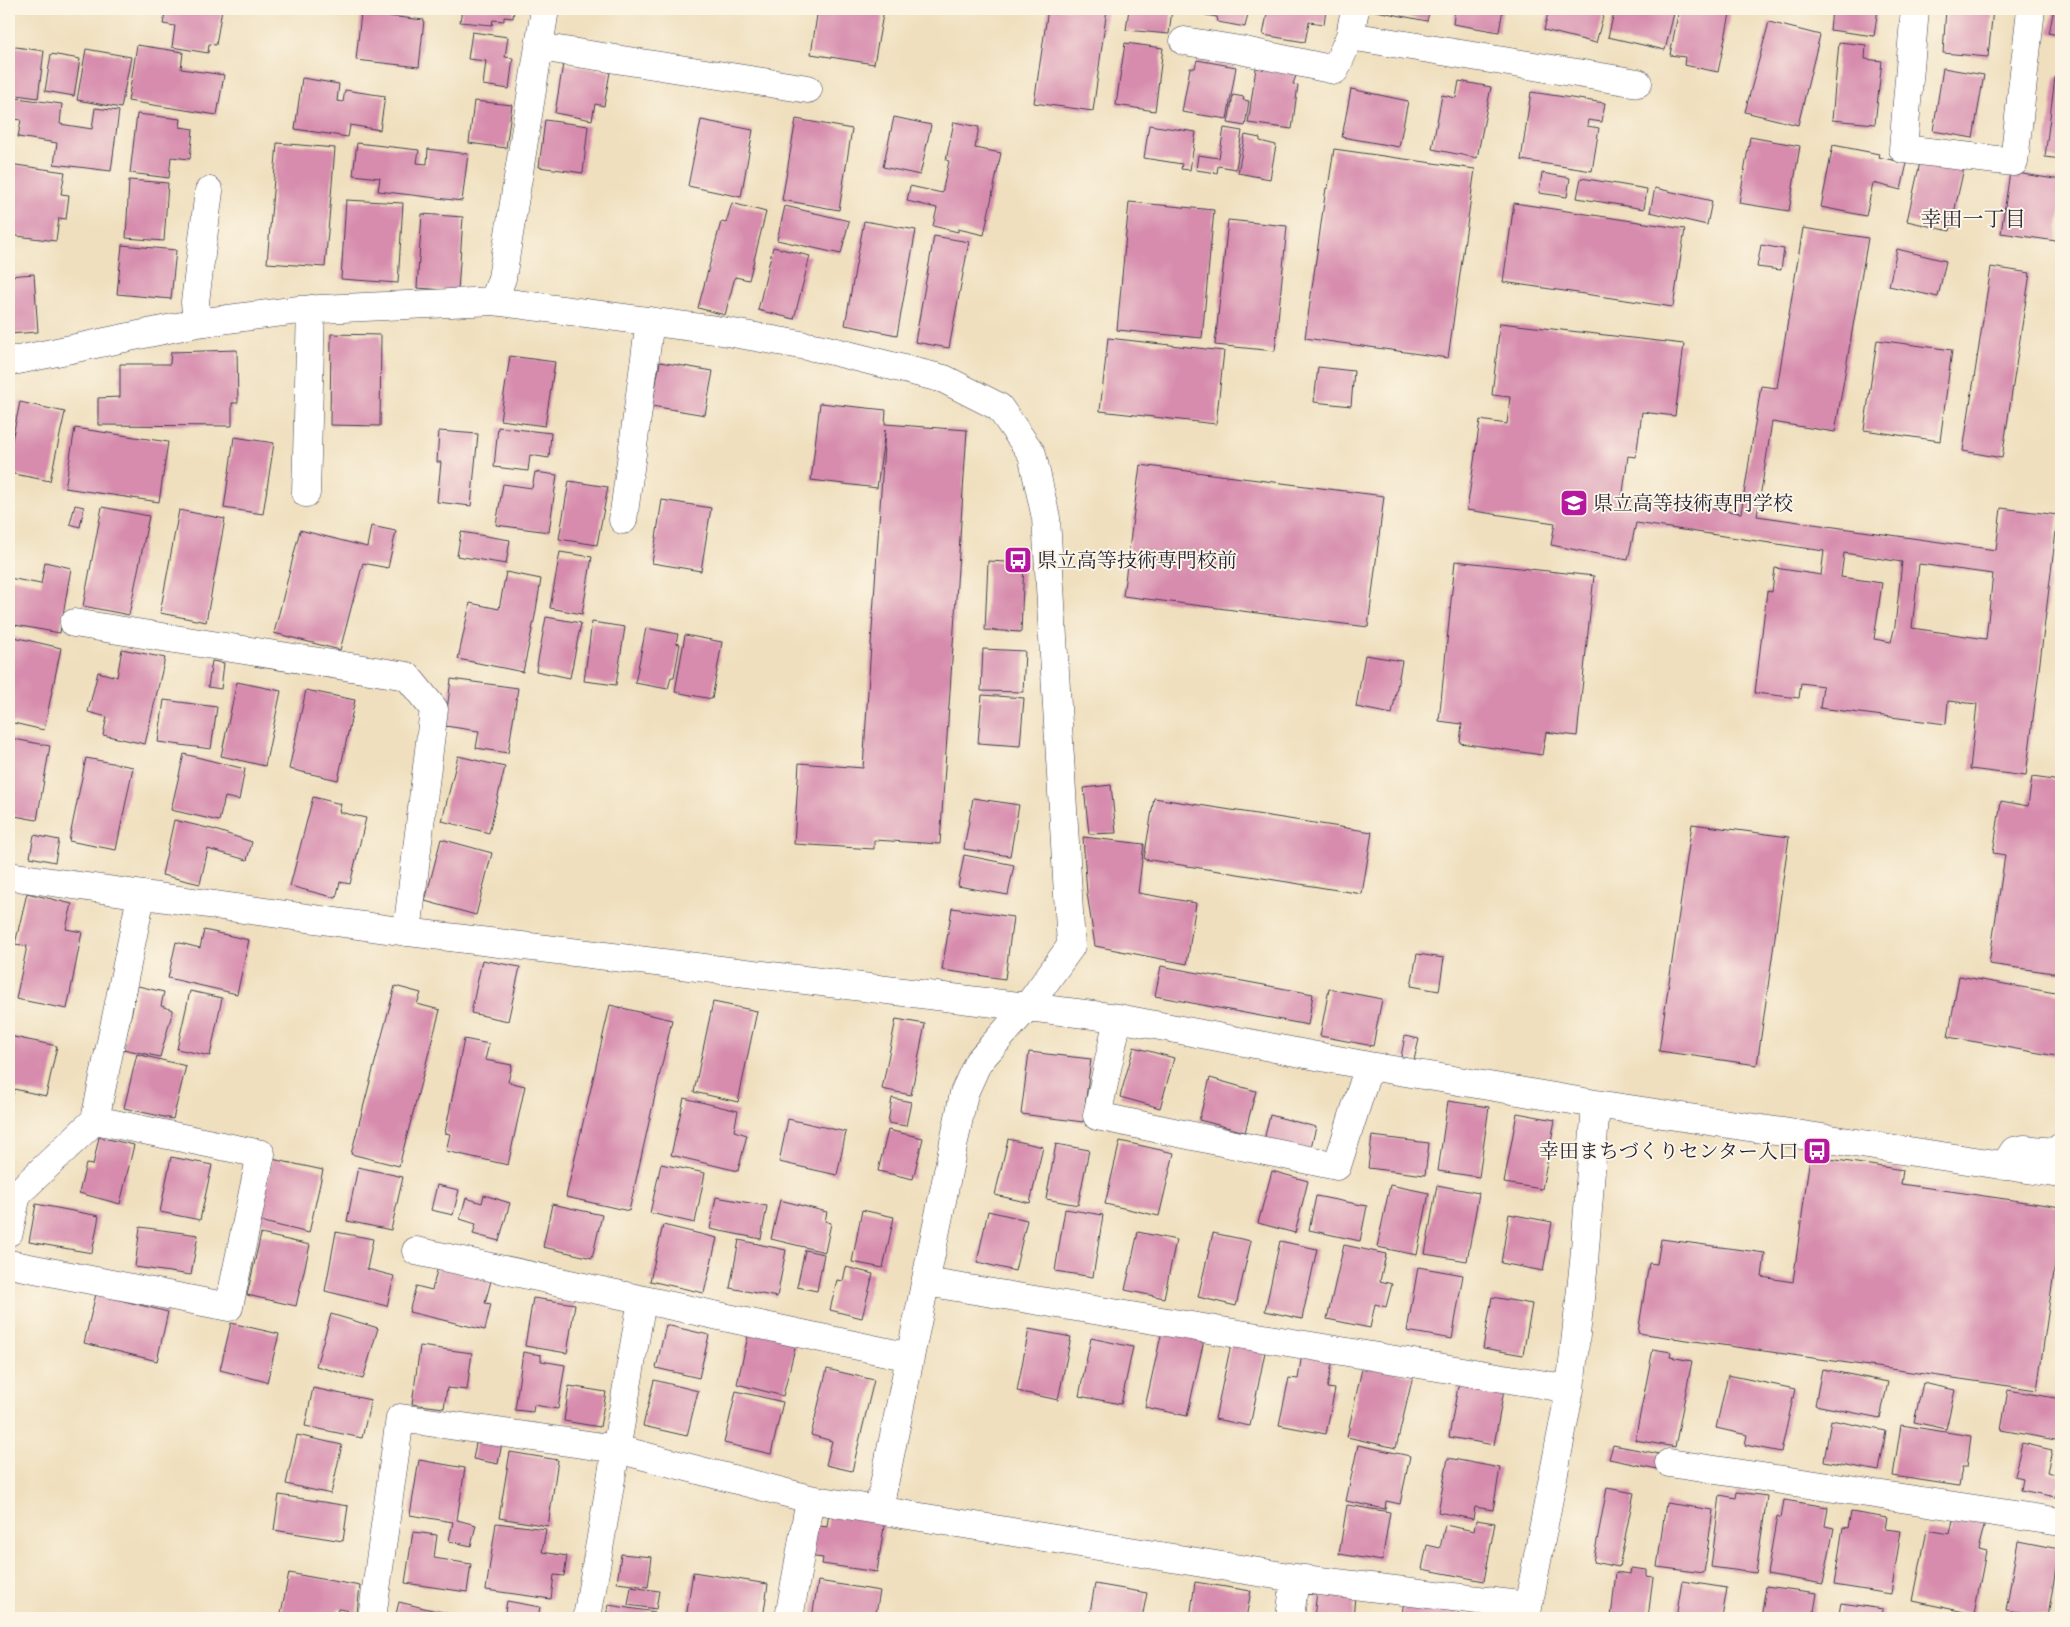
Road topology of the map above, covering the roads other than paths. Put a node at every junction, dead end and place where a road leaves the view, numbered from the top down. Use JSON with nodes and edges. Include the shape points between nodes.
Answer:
{"nodes":[{"id":1,"x":545,"y":9,"type":"edge"},
{"id":2,"x":1355,"y":9,"type":"edge"},
{"id":3,"x":1915,"y":9,"type":"edge"},
{"id":4,"x":2031,"y":9,"type":"edge"},
{"id":5,"x":1350,"y":36,"type":"junction"},
{"id":6,"x":1184,"y":41,"type":"dead end"},
{"id":7,"x":539,"y":47,"type":"junction"},
{"id":8,"x":1638,"y":83,"type":"dead end"},
{"id":9,"x":808,"y":89,"type":"dead end"},
{"id":10,"x":209,"y":191,"type":"dead end"},
{"id":11,"x":494,"y":301,"type":"junction"},
{"id":12,"x":311,"y":309,"type":"junction"},
{"id":13,"x":650,"y":322,"type":"junction"},
{"id":14,"x":197,"y":323,"type":"junction"},
{"id":15,"x":9,"y":360,"type":"edge"},
{"id":16,"x":306,"y":493,"type":"dead end"},
{"id":17,"x":623,"y":520,"type":"dead end"},
{"id":18,"x":74,"y":622,"type":"dead end"},
{"id":19,"x":9,"y":876,"type":"edge"},
{"id":20,"x":141,"y":896,"type":"junction"},
{"id":21,"x":407,"y":932,"type":"junction"},
{"id":22,"x":1028,"y":1006,"type":"junction"},
{"id":23,"x":1118,"y":1018,"type":"junction"},
{"id":24,"x":1369,"y":1066,"type":"junction"},
{"id":25,"x":1596,"y":1104,"type":"junction"},
{"id":26,"x":95,"y":1120,"type":"junction"},
{"id":27,"x":2061,"y":1147,"type":"edge"},
{"id":28,"x":2004,"y":1166,"type":"junction"},
{"id":29,"x":2061,"y":1174,"type":"edge"},
{"id":30,"x":9,"y":1232,"type":"edge"},
{"id":31,"x":416,"y":1251,"type":"dead end"},
{"id":32,"x":9,"y":1264,"type":"edge"},
{"id":33,"x":926,"y":1282,"type":"junction"},
{"id":34,"x":642,"y":1300,"type":"junction"},
{"id":35,"x":910,"y":1357,"type":"junction"},
{"id":36,"x":1570,"y":1389,"type":"junction"},
{"id":37,"x":618,"y":1449,"type":"junction"},
{"id":38,"x":1669,"y":1463,"type":"dead end"},
{"id":39,"x":810,"y":1499,"type":"junction"},
{"id":40,"x":879,"y":1509,"type":"junction"},
{"id":41,"x":2061,"y":1522,"type":"edge"},
{"id":42,"x":1296,"y":1578,"type":"junction"},
{"id":43,"x":1527,"y":1612,"type":"edge"},
{"id":44,"x":372,"y":1618,"type":"edge"},
{"id":45,"x":587,"y":1618,"type":"edge"},
{"id":46,"x":789,"y":1618,"type":"edge"},
{"id":47,"x":1290,"y":1618,"type":"edge"}],
"edges":[{"from":1,"to":7,"type":"street"},
{"from":2,"to":5,"type":"street"},
{"from":3,"to":4,"type":"street","via":[[1903,149],[2014,162]]},
{"from":5,"to":6,"type":"street","via":[[1335,70]]},
{"from":5,"to":8,"type":"street"},
{"from":7,"to":9,"type":"street"},
{"from":7,"to":11,"type":"street","via":[[502,278]]},
{"from":10,"to":14,"type":"street","via":[[196,302]]},
{"from":11,"to":12,"type":"street"},
{"from":11,"to":13,"type":"street"},
{"from":12,"to":14,"type":"street"},
{"from":12,"to":16,"type":"street"},
{"from":13,"to":17,"type":"street"},
{"from":13,"to":22,"type":"street","via":[[824,349],[944,379],[999,407],[1032,454],[1046,518],[1071,946]]},
{"from":14,"to":15,"type":"street"},
{"from":18,"to":21,"type":"street","via":[[407,676],[434,710]]},
{"from":19,"to":20,"type":"street"},
{"from":20,"to":21,"type":"street"},
{"from":20,"to":26,"type":"street"},
{"from":21,"to":22,"type":"street"},
{"from":22,"to":23,"type":"street"},
{"from":22,"to":33,"type":"street","via":[[978,1062],[964,1092]]},
{"from":23,"to":24,"type":"street"},
{"from":23,"to":24,"type":"street","via":[[1097,1116],[1337,1166]]},
{"from":24,"to":25,"type":"street"},
{"from":25,"to":28,"type":"street"},
{"from":25,"to":36,"type":"street"},
{"from":26,"to":30,"type":"street","via":[[17,1194]]},
{"from":26,"to":32,"type":"street","via":[[261,1154],[229,1307]]},
{"from":27,"to":28,"type":"street","via":[[2056,1152],[2014,1151]]},
{"from":28,"to":29,"type":"street"},
{"from":31,"to":34,"type":"street"},
{"from":33,"to":35,"type":"street"},
{"from":33,"to":36,"type":"street"},
{"from":34,"to":35,"type":"street"},
{"from":34,"to":37,"type":"street"},
{"from":35,"to":40,"type":"street"},
{"from":36,"to":43,"type":"street"},
{"from":37,"to":39,"type":"street"},
{"from":37,"to":44,"type":"street","via":[[400,1418]]},
{"from":37,"to":45,"type":"street"},
{"from":38,"to":41,"type":"street"},
{"from":39,"to":40,"type":"street"},
{"from":39,"to":46,"type":"street"},
{"from":40,"to":42,"type":"street"},
{"from":42,"to":43,"type":"street"},
{"from":42,"to":47,"type":"street"}]}
